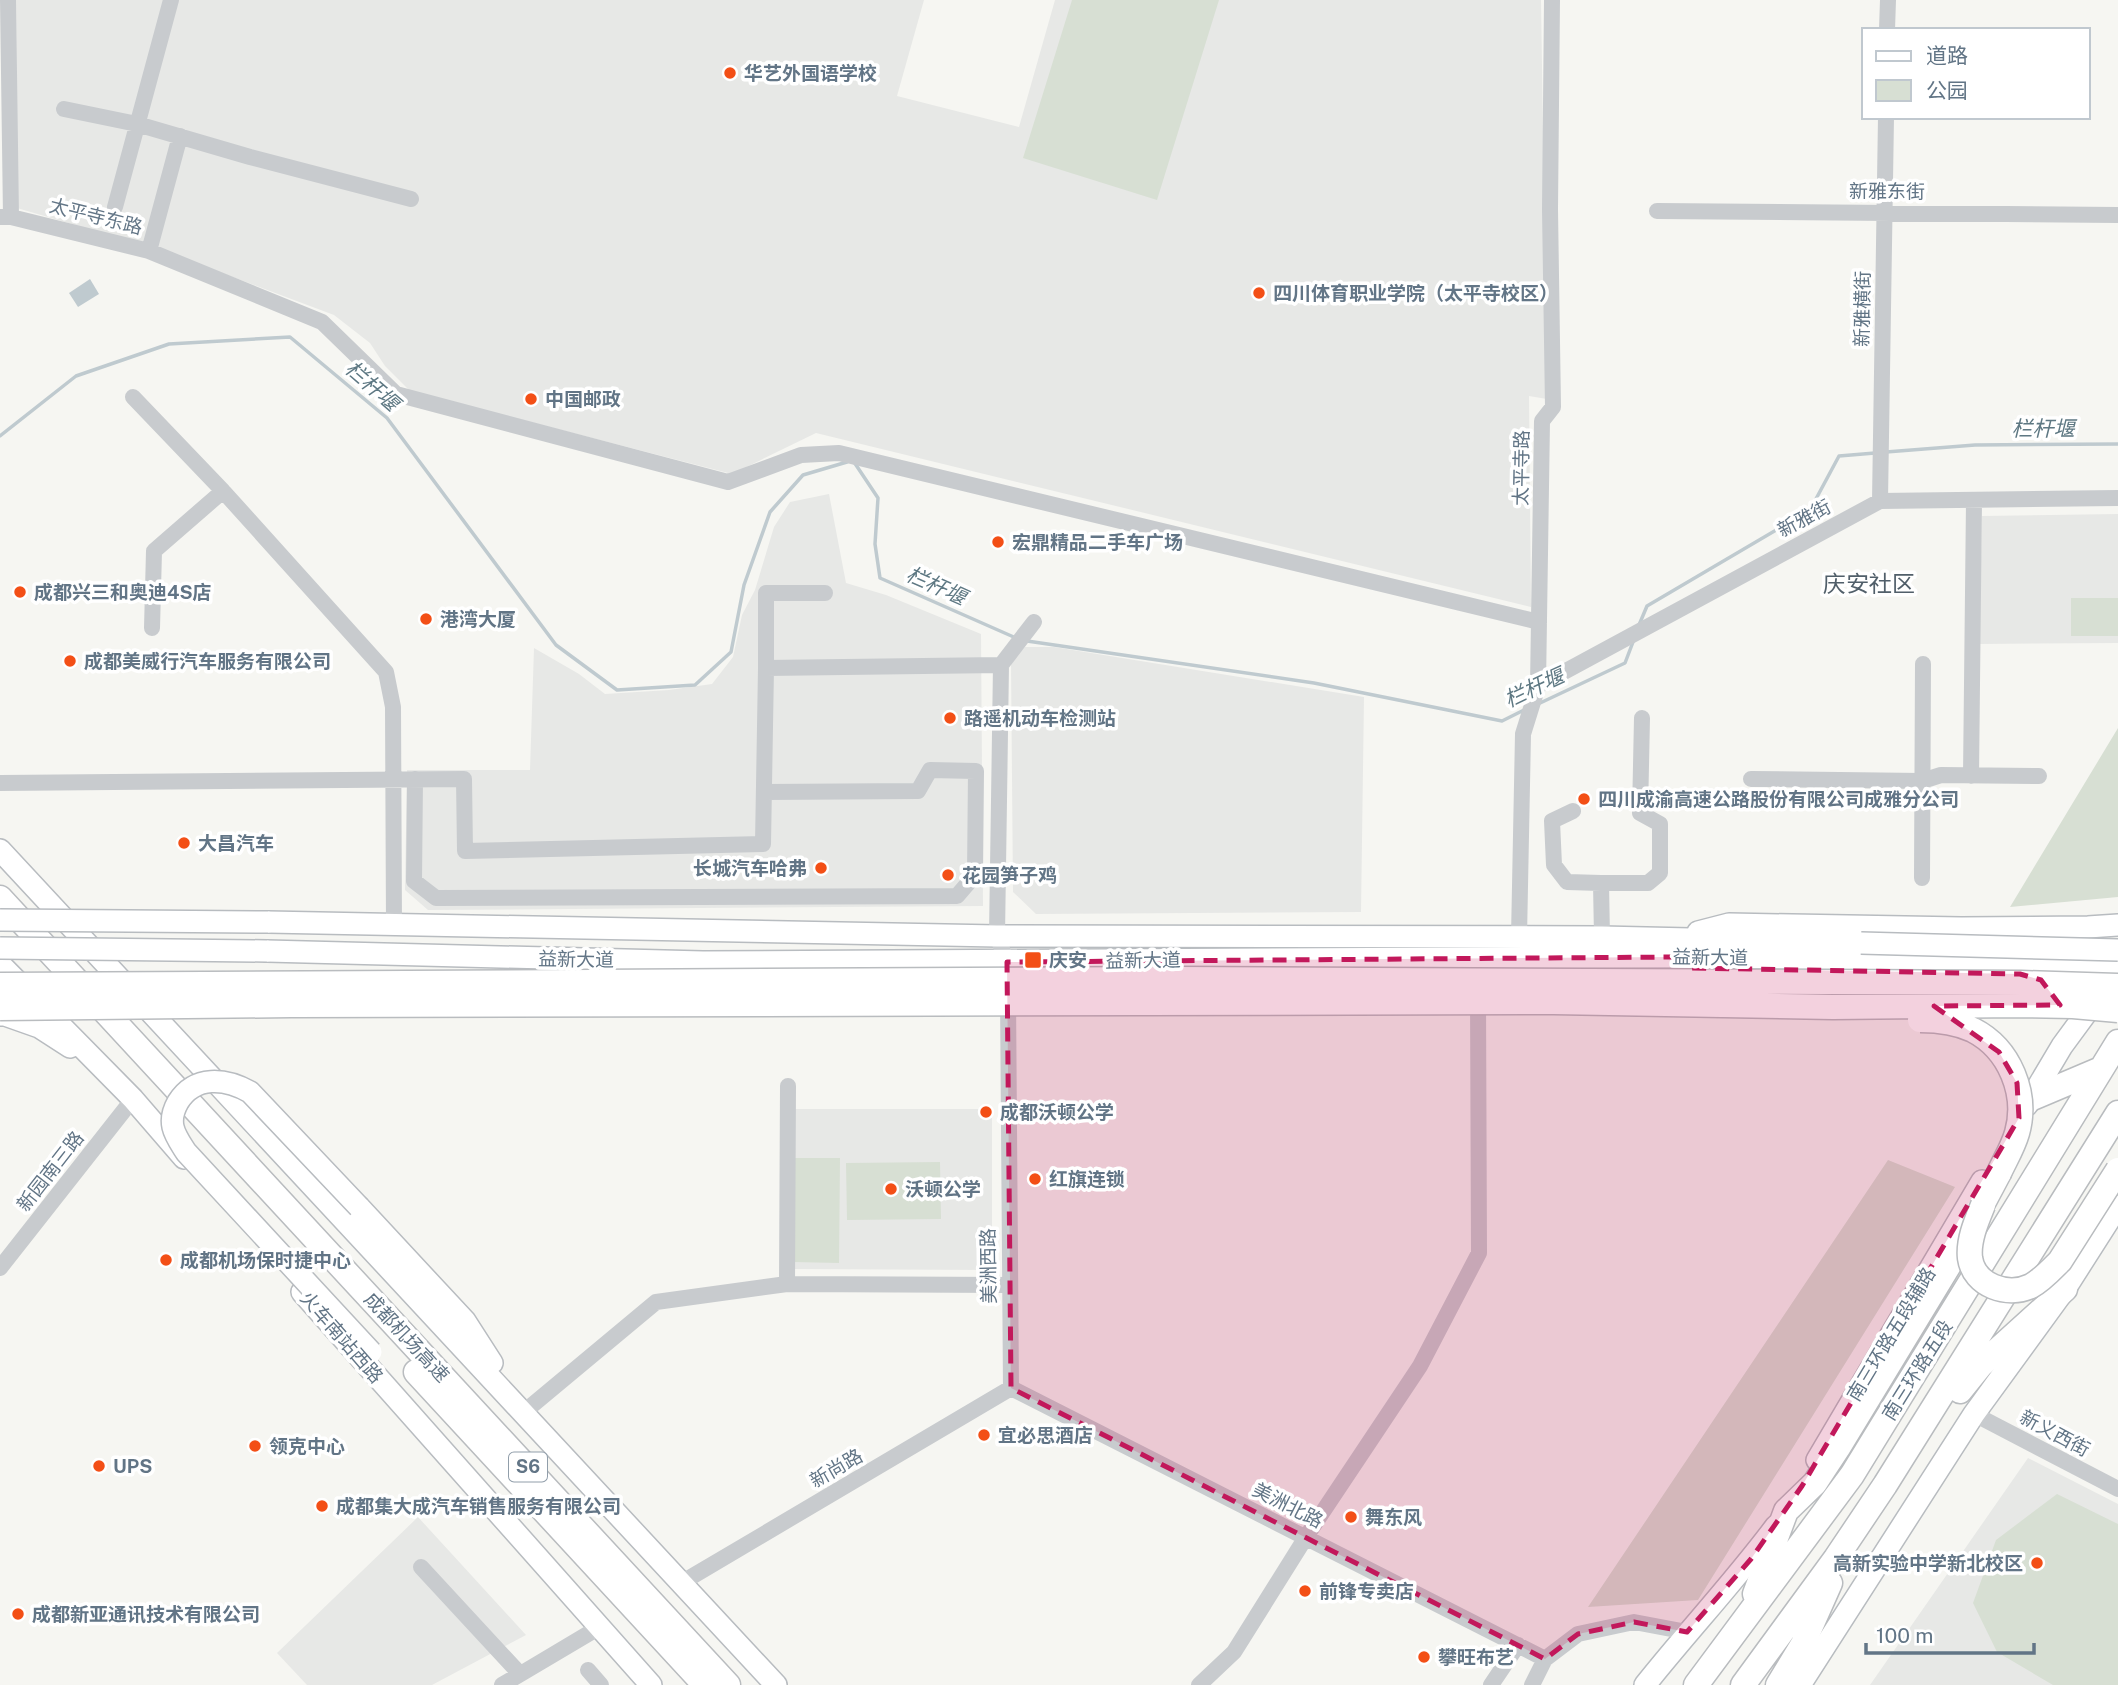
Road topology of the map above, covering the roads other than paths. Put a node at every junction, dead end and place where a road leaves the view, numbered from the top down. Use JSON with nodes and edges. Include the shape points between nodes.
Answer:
{"nodes":[{"id":1,"x":8,"y":0,"type":"edge"},
{"id":2,"x":171,"y":0,"type":"edge"},
{"id":3,"x":1552,"y":0,"type":"edge"},
{"id":4,"x":1888,"y":0,"type":"edge"},
{"id":5,"x":1887,"y":28,"type":"edge"},
{"id":6,"x":64,"y":109,"type":"dead end"},
{"id":7,"x":1886,"y":119,"type":"edge"},
{"id":8,"x":137,"y":124,"type":"junction"},
{"id":9,"x":180,"y":136,"type":"junction"},
{"id":10,"x":411,"y":199,"type":"dead end"},
{"id":11,"x":115,"y":207,"type":"dead end"},
{"id":12,"x":1657,"y":211,"type":"dead end"},
{"id":13,"x":1885,"y":212,"type":"junction"},
{"id":14,"x":2118,"y":215,"type":"edge"},
{"id":15,"x":6,"y":217,"type":"edge"},
{"id":16,"x":149,"y":251,"type":"junction"},
{"id":17,"x":133,"y":397,"type":"dead end"},
{"id":18,"x":223,"y":491,"type":"junction"},
{"id":19,"x":2118,"y":498,"type":"edge"},
{"id":20,"x":1880,"y":501,"type":"junction"},
{"id":21,"x":1974,"y":501,"type":"junction"},
{"id":22,"x":825,"y":593,"type":"dead end"},
{"id":23,"x":1034,"y":622,"type":"dead end"},
{"id":24,"x":1539,"y":622,"type":"junction"},
{"id":25,"x":152,"y":628,"type":"dead end"},
{"id":26,"x":1923,"y":664,"type":"dead end"},
{"id":27,"x":1001,"y":665,"type":"junction"},
{"id":28,"x":766,"y":668,"type":"junction"},
{"id":29,"x":1536,"y":692,"type":"junction"},
{"id":30,"x":1642,"y":718,"type":"dead end"},
{"id":31,"x":1971,"y":776,"type":"junction"},
{"id":32,"x":2039,"y":776,"type":"dead end"},
{"id":33,"x":415,"y":779,"type":"junction"},
{"id":34,"x":1751,"y":779,"type":"dead end"},
{"id":35,"x":392,"y":780,"type":"junction"},
{"id":36,"x":1922,"y":781,"type":"junction"},
{"id":37,"x":0,"y":783,"type":"edge"},
{"id":38,"x":764,"y":792,"type":"junction"},
{"id":39,"x":1573,"y":811,"type":"dead end"},
{"id":40,"x":0,"y":849,"type":"edge"},
{"id":41,"x":1922,"y":878,"type":"dead end"},
{"id":42,"x":1601,"y":883,"type":"junction"},
{"id":43,"x":0,"y":898,"type":"edge"},
{"id":44,"x":0,"y":921,"type":"edge"},
{"id":45,"x":394,"y":925,"type":"junction"},
{"id":46,"x":2118,"y":925,"type":"edge"},
{"id":47,"x":997,"y":936,"type":"junction"},
{"id":48,"x":1519,"y":937,"type":"junction"},
{"id":49,"x":1602,"y":937,"type":"junction"},
{"id":50,"x":0,"y":947,"type":"edge"},
{"id":51,"x":1674,"y":948,"type":"junction"},
{"id":52,"x":2118,"y":950,"type":"edge"},
{"id":53,"x":1863,"y":951,"type":"junction"},
{"id":54,"x":1478,"y":957,"type":"junction"},
{"id":55,"x":1007,"y":962,"type":"junction"},
{"id":56,"x":0,"y":964,"type":"edge"},
{"id":57,"x":2118,"y":969,"type":"edge"},
{"id":58,"x":0,"y":985,"type":"edge"},
{"id":59,"x":2118,"y":986,"type":"edge"},
{"id":60,"x":1833,"y":1007,"type":"junction"},
{"id":61,"x":0,"y":1008,"type":"edge"},
{"id":62,"x":2118,"y":1010,"type":"edge"},
{"id":63,"x":0,"y":1015,"type":"edge"},
{"id":64,"x":2118,"y":1042,"type":"edge"},
{"id":65,"x":2062,"y":1046,"type":"junction"},
{"id":66,"x":99,"y":1065,"type":"junction"},
{"id":67,"x":2101,"y":1069,"type":"junction"},
{"id":68,"x":788,"y":1086,"type":"dead end"},
{"id":69,"x":133,"y":1099,"type":"junction"},
{"id":70,"x":2031,"y":1099,"type":"junction"},
{"id":71,"x":2118,"y":1113,"type":"edge"},
{"id":72,"x":2118,"y":1170,"type":"edge"},
{"id":73,"x":1983,"y":1205,"type":"junction"},
{"id":74,"x":2118,"y":1206,"type":"edge"},
{"id":75,"x":321,"y":1256,"type":"junction"},
{"id":76,"x":0,"y":1268,"type":"edge"},
{"id":77,"x":787,"y":1284,"type":"junction"},
{"id":78,"x":1009,"y":1285,"type":"junction"},
{"id":79,"x":2065,"y":1289,"type":"junction"},
{"id":80,"x":1011,"y":1388,"type":"junction"},
{"id":81,"x":524,"y":1412,"type":"junction"},
{"id":82,"x":1974,"y":1414,"type":"junction"},
{"id":83,"x":1885,"y":1485,"type":"junction"},
{"id":84,"x":474,"y":1487,"type":"junction"},
{"id":85,"x":2118,"y":1489,"type":"edge"},
{"id":86,"x":1786,"y":1511,"type":"junction"},
{"id":87,"x":1306,"y":1537,"type":"junction"},
{"id":88,"x":1845,"y":1544,"type":"junction"},
{"id":89,"x":421,"y":1567,"type":"dead end"},
{"id":90,"x":622,"y":1569,"type":"junction"},
{"id":91,"x":681,"y":1583,"type":"junction"},
{"id":92,"x":1744,"y":1624,"type":"junction"},
{"id":93,"x":598,"y":1628,"type":"junction"},
{"id":94,"x":1687,"y":1632,"type":"junction"},
{"id":95,"x":1518,"y":1645,"type":"junction"},
{"id":96,"x":1545,"y":1659,"type":"junction"},
{"id":97,"x":587,"y":1670,"type":"dead end"},
{"id":98,"x":520,"y":1674,"type":"junction"},
{"id":99,"x":702,"y":1682,"type":"edge"},
{"id":100,"x":502,"y":1685,"type":"edge"},
{"id":101,"x":601,"y":1685,"type":"edge"},
{"id":102,"x":651,"y":1685,"type":"edge"},
{"id":103,"x":728,"y":1685,"type":"edge"},
{"id":104,"x":747,"y":1685,"type":"edge"},
{"id":105,"x":776,"y":1685,"type":"edge"},
{"id":106,"x":1199,"y":1685,"type":"edge"},
{"id":107,"x":1491,"y":1685,"type":"edge"},
{"id":108,"x":1532,"y":1685,"type":"edge"},
{"id":109,"x":1645,"y":1685,"type":"edge"},
{"id":110,"x":1696,"y":1685,"type":"edge"},
{"id":111,"x":1744,"y":1685,"type":"edge"},
{"id":112,"x":1778,"y":1685,"type":"edge"},
{"id":113,"x":1800,"y":1685,"type":"edge"}],
"edges":[{"from":1,"to":15,"type":"street"},
{"from":2,"to":8,"type":"street"},
{"from":3,"to":24,"type":"street","name":"太平寺路","via":[[1553,407],[1542,421]]},
{"from":4,"to":5,"type":"street"},
{"from":6,"to":8,"type":"street"},
{"from":7,"to":13,"type":"street","name":"新雅横街"},
{"from":8,"to":9,"type":"street"},
{"from":8,"to":11,"type":"street"},
{"from":9,"to":10,"type":"street"},
{"from":9,"to":16,"type":"street","name":"太平寺东路"},
{"from":12,"to":13,"type":"street","name":"新雅东街"},
{"from":13,"to":14,"type":"street","name":"新雅东街"},
{"from":13,"to":20,"type":"street","name":"新雅横街"},
{"from":15,"to":16,"type":"street","name":"太平寺东路"},
{"from":16,"to":24,"type":"street","via":[[322,322],[396,394],[728,482],[801,455],[839,453]]},
{"from":17,"to":18,"type":"street"},
{"from":18,"to":25,"type":"street","via":[[154,551]]},
{"from":18,"to":35,"type":"street","via":[[386,672],[393,707]]},
{"from":19,"to":21,"type":"street","name":"新雅街"},
{"from":20,"to":21,"type":"street","name":"新雅街"},
{"from":20,"to":29,"type":"street","name":"新雅街"},
{"from":21,"to":31,"type":"street"},
{"from":22,"to":28,"type":"street","via":[[766,593]]},
{"from":23,"to":27,"type":"street"},
{"from":24,"to":29,"type":"street","name":"太平寺路"},
{"from":26,"to":36,"type":"street"},
{"from":27,"to":28,"type":"street"},
{"from":27,"to":47,"type":"street"},
{"from":28,"to":38,"type":"street"},
{"from":29,"to":48,"type":"street","name":"太平寺路","via":[[1523,734]]},
{"from":30,"to":42,"type":"street","via":[[1640,813],[1660,824],[1660,873],[1648,883]]},
{"from":31,"to":32,"type":"street"},
{"from":31,"to":36,"type":"street","via":[[1941,775]]},
{"from":33,"to":35,"type":"street"},
{"from":33,"to":38,"type":"street","via":[[464,779],[465,851],[764,844]]},
{"from":33,"to":38,"type":"street","via":[[414,881],[436,898],[957,896],[975,875],[976,771],[930,770],[918,791]]},
{"from":34,"to":36,"type":"street"},
{"from":35,"to":37,"type":"street"},
{"from":35,"to":45,"type":"street"},
{"from":36,"to":41,"type":"street"},
{"from":39,"to":42,"type":"street","via":[[1552,821],[1554,865],[1567,882]]},
{"from":40,"to":81,"type":"main road"},
{"from":42,"to":49,"type":"street"},
{"from":43,"to":75,"type":"highway","name":"成都机场高速","number":"S6"},
{"from":44,"to":45,"type":"main road","name":"益新大道","bridge":true},
{"from":44,"to":75,"type":"highway","name":"成都机场高速","number":"S6"},
{"from":45,"to":47,"type":"main road","name":"益新大道"},
{"from":46,"to":51,"type":"main road","via":[[1729,924]]},
{"from":47,"to":48,"type":"main road","name":"益新大道"},
{"from":47,"to":55,"type":"street","name":"美洲西路"},
{"from":48,"to":49,"type":"main road","name":"益新大道"},
{"from":49,"to":51,"type":"main road","name":"益新大道"},
{"from":50,"to":55,"type":"main road","name":"益新大道","bridge":true,"via":[[704,962]]},
{"from":51,"to":53,"type":"main road","name":"益新大道"},
{"from":51,"to":54,"type":"main road","name":"益新大道"},
{"from":51,"to":65,"type":"main road","via":[[1692,968],[2020,974],[2041,980],[2053,992],[2065,1014]]},
{"from":52,"to":53,"type":"main road","name":"益新大道","bridge":true},
{"from":53,"to":57,"type":"main road","name":"益新大道"},
{"from":54,"to":55,"type":"main road","name":"益新大道"},
{"from":54,"to":87,"type":"street","via":[[1479,1252],[1420,1366]]},
{"from":55,"to":78,"type":"street","name":"美洲西路"},
{"from":56,"to":66,"type":"main road","name":"火车南站西路"},
{"from":57,"to":65,"type":"main road","name":"南三环路五段辅路"},
{"from":58,"to":59,"type":"highway","bridge":true,"via":[[1192,979]]},
{"from":60,"to":61,"type":"highway","bridge":true,"via":[[1525,1002]]},
{"from":60,"to":62,"type":"highway","bridge":true,"via":[[2016,1005]]},
{"from":60,"to":73,"type":"highway","bridge":true,"via":[[1869,1018],[1944,1020],[1972,1030],[1999,1052],[2017,1083],[2019,1120]]},
{"from":63,"to":66,"type":"main road","via":[[39,1027]]},
{"from":64,"to":67,"type":"highway","name":"南三环路五段"},
{"from":65,"to":70,"type":"main road","name":"南三环路五段辅路"},
{"from":66,"to":69,"type":"main road","name":"火车南站西路"},
{"from":67,"to":70,"type":"highway"},
{"from":67,"to":92,"type":"highway","name":"南三环路五段","via":[[1852,1475]]},
{"from":68,"to":77,"type":"street"},
{"from":69,"to":76,"type":"street","name":"新园南三路"},
{"from":69,"to":84,"type":"main road","name":"火车南站西路"},
{"from":70,"to":86,"type":"main road","name":"南三环路五段辅路"},
{"from":71,"to":83,"type":"highway","name":"南三环路五段"},
{"from":72,"to":73,"type":"highway","bridge":true,"via":[[2060,1261],[2030,1286],[1997,1289],[1973,1269],[1970,1244]]},
{"from":73,"to":86,"type":"highway","bridge":true,"via":[[1838,1448],[1815,1483]]},
{"from":74,"to":79,"type":"main road"},
{"from":75,"to":90,"type":"highway","name":"成都机场高速","number":"S6"},
{"from":75,"to":99,"type":"highway","name":"成都机场高速","number":"S6"},
{"from":77,"to":78,"type":"street"},
{"from":77,"to":81,"type":"street","via":[[656,1302]]},
{"from":78,"to":80,"type":"street","name":"美洲西路"},
{"from":79,"to":82,"type":"main road"},
{"from":79,"to":83,"type":"highway","via":[[1981,1365]]},
{"from":80,"to":87,"type":"street","name":"美洲北路"},
{"from":80,"to":91,"type":"street","name":"新尚路"},
{"from":81,"to":84,"type":"main road","bridge":true,"via":[[465,1321],[250,1092],[215,1080],[192,1086],[183,1094],[175,1107],[173,1128],[186,1152],[446,1437]]},
{"from":81,"to":91,"type":"main road"},
{"from":82,"to":85,"type":"street","name":"新义西街"},
{"from":82,"to":113,"type":"main road"},
{"from":83,"to":88,"type":"highway","name":"南三环路五段"},
{"from":84,"to":93,"type":"main road","name":"火车南站西路"},
{"from":86,"to":92,"type":"highway"},
{"from":86,"to":94,"type":"main road","name":"南三环路五段辅路"},
{"from":87,"to":95,"type":"street","name":"美洲北路"},
{"from":87,"to":106,"type":"street","via":[[1234,1652]]},
{"from":88,"to":111,"type":"highway","name":"南三环路五段"},
{"from":88,"to":112,"type":"highway","via":[[1803,1644]]},
{"from":89,"to":98,"type":"street"},
{"from":90,"to":103,"type":"highway","name":"成都机场高速","number":"S6"},
{"from":90,"to":104,"type":"highway"},
{"from":91,"to":105,"type":"main road"},
{"from":92,"to":110,"type":"highway","name":"南三环路五段"},
{"from":93,"to":98,"type":"street"},
{"from":93,"to":102,"type":"main road","name":"火车南站西路"},
{"from":94,"to":96,"type":"street","via":[[1634,1622],[1578,1634]]},
{"from":94,"to":109,"type":"main road","name":"南三环路五段辅路"},
{"from":95,"to":96,"type":"street","name":"美洲北路"},
{"from":95,"to":107,"type":"street"},
{"from":96,"to":108,"type":"street"},
{"from":97,"to":101,"type":"street"},
{"from":98,"to":100,"type":"street"}]}
